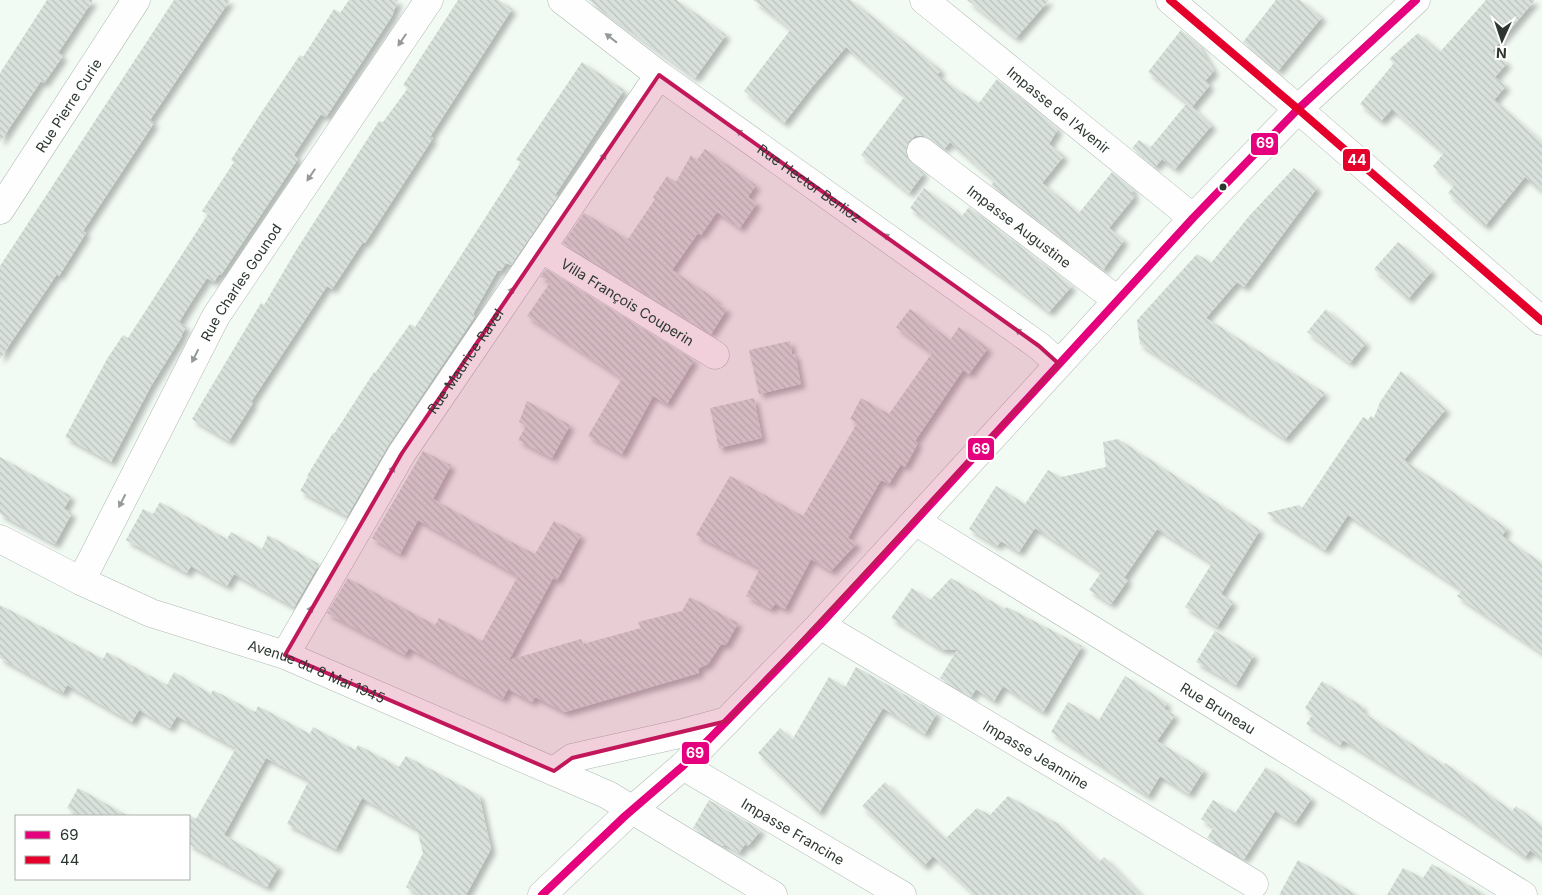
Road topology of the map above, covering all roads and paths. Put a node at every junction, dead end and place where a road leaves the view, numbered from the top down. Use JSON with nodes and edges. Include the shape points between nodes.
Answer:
{"nodes":[{"id":1,"x":136,"y":0,"type":"edge"},
{"id":2,"x":429,"y":0,"type":"edge"},
{"id":3,"x":562,"y":0,"type":"edge"},
{"id":4,"x":924,"y":0,"type":"edge"},
{"id":5,"x":1170,"y":0,"type":"edge"},
{"id":6,"x":1416,"y":0,"type":"edge"},
{"id":7,"x":659,"y":75,"type":"junction"},
{"id":8,"x":1298,"y":109,"type":"junction"},
{"id":9,"x":921,"y":151,"type":"dead end"},
{"id":10,"x":0,"y":210,"type":"edge"},
{"id":11,"x":1193,"y":218,"type":"junction"},
{"id":12,"x":541,"y":248,"type":"junction"},
{"id":13,"x":1117,"y":300,"type":"junction"},
{"id":14,"x":1542,"y":321,"type":"edge"},
{"id":15,"x":715,"y":355,"type":"dead end"},
{"id":16,"x":1059,"y":364,"type":"junction"},
{"id":17,"x":914,"y":521,"type":"junction"},
{"id":18,"x":0,"y":539,"type":"edge"},
{"id":19,"x":81,"y":581,"type":"junction"},
{"id":20,"x":820,"y":625,"type":"junction"},
{"id":21,"x":285,"y":655,"type":"junction"},
{"id":22,"x":727,"y":721,"type":"junction"},
{"id":23,"x":683,"y":766,"type":"junction"},
{"id":24,"x":554,"y":771,"type":"junction"},
{"id":25,"x":632,"y":810,"type":"junction"},
{"id":26,"x":1254,"y":884,"type":"dead end"},
{"id":27,"x":542,"y":895,"type":"edge"},
{"id":28,"x":772,"y":895,"type":"edge"},
{"id":29,"x":902,"y":895,"type":"edge"},
{"id":30,"x":1523,"y":895,"type":"edge"}],
"edges":[{"from":1,"to":10,"type":"street","name":"Rue Pierre Curie"},
{"from":2,"to":19,"type":"street","name":"Rue Charles Gounod","one_way":true,"via":[[216,316]]},
{"from":7,"to":3,"type":"street","name":"Rue Hector Berlioz","one_way":true},
{"from":4,"to":11,"type":"street","name":"Impasse de l'Avenir"},
{"from":5,"to":8,"type":"street"},
{"from":6,"to":8,"type":"street"},
{"from":12,"to":7,"type":"street","name":"Rue Maurice Ravel","one_way":true},
{"from":16,"to":7,"type":"street","name":"Rue Hector Berlioz","one_way":true,"via":[[1039,346]]},
{"from":8,"to":11,"type":"street"},
{"from":8,"to":14,"type":"street"},
{"from":9,"to":13,"type":"street","name":"Impasse Augustine"},
{"from":11,"to":13,"type":"street"},
{"from":12,"to":15,"type":"street","name":"Villa François Couperin"},
{"from":21,"to":12,"type":"street","name":"Rue Maurice Ravel","one_way":true,"via":[[402,453]]},
{"from":13,"to":16,"type":"street"},
{"from":16,"to":17,"type":"street"},
{"from":17,"to":20,"type":"street"},
{"from":17,"to":30,"type":"street","name":"Rue Bruneau"},
{"from":18,"to":19,"type":"street","name":"Avenue du 8 Mai 1945"},
{"from":19,"to":21,"type":"street","name":"Avenue du 8 Mai 1945","via":[[151,613]]},
{"from":20,"to":22,"type":"street"},
{"from":20,"to":26,"type":"street","name":"Impasse Jeannine"},
{"from":21,"to":24,"type":"street","name":"Avenue du 8 Mai 1945"},
{"from":22,"to":23,"type":"street"},
{"from":22,"to":24,"type":"street","via":[[572,758]]},
{"from":23,"to":25,"type":"street"},
{"from":23,"to":29,"type":"street","name":"Impasse Francine"},
{"from":24,"to":25,"type":"street","name":"Avenue du 8 Mai 1945","via":[[608,795]]},
{"from":25,"to":27,"type":"street"},
{"from":25,"to":28,"type":"street","name":"Avenue du 8 Mai 1945"}]}
